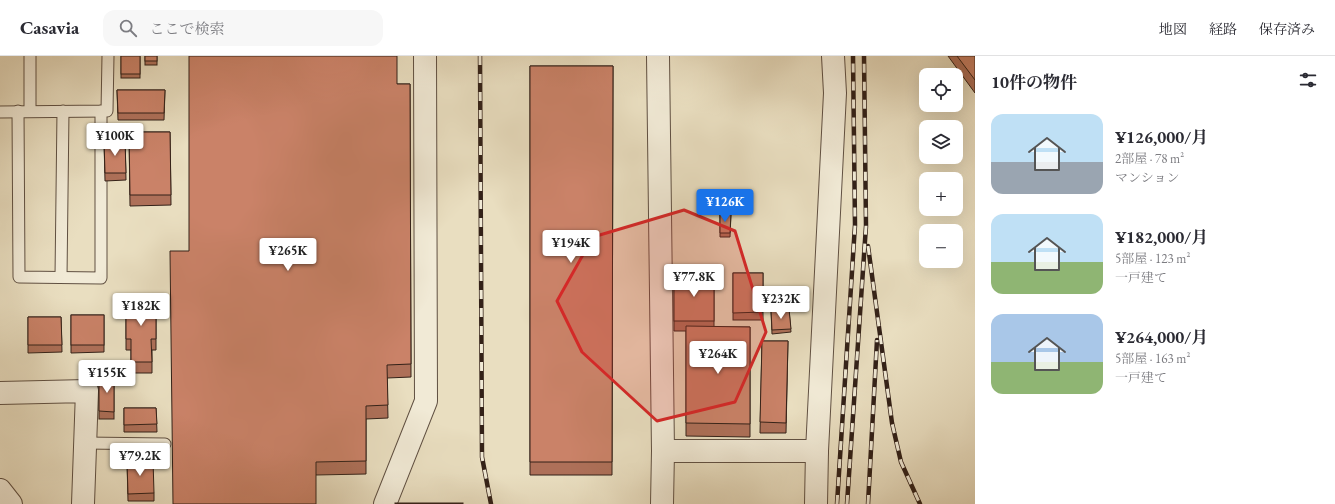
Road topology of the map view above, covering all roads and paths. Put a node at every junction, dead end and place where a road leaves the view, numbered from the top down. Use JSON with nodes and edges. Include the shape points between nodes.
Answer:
{"nodes":[{"id":1,"x":30,"y":56,"type":"edge"},
{"id":2,"x":108,"y":56,"type":"edge"},
{"id":3,"x":425,"y":56,"type":"edge"},
{"id":4,"x":658,"y":56,"type":"edge"},
{"id":5,"x":833,"y":56,"type":"edge"},
{"id":6,"x":30,"y":111,"type":"junction"},
{"id":7,"x":64,"y":111,"type":"junction"},
{"id":8,"x":102,"y":111,"type":"junction"},
{"id":9,"x":0,"y":112,"type":"edge"},
{"id":10,"x":18,"y":112,"type":"junction"},
{"id":11,"x":61,"y":278,"type":"junction"},
{"id":12,"x":0,"y":393,"type":"edge"},
{"id":13,"x":85,"y":443,"type":"junction"},
{"id":14,"x":165,"y":444,"type":"dead end"},
{"id":15,"x":817,"y":451,"type":"junction"},
{"id":16,"x":663,"y":452,"type":"junction"},
{"id":17,"x":0,"y":490,"type":"edge"},
{"id":18,"x":11,"y":504,"type":"edge"},
{"id":19,"x":83,"y":504,"type":"edge"},
{"id":20,"x":385,"y":504,"type":"edge"},
{"id":21,"x":662,"y":504,"type":"edge"},
{"id":22,"x":816,"y":504,"type":"edge"}],
"edges":[{"from":1,"to":6,"type":"lane"},
{"from":2,"to":8,"type":"lane","via":[[107,111]]},
{"from":3,"to":20,"type":"street","via":[[426,401]]},
{"from":4,"to":16,"type":"street"},
{"from":5,"to":15,"type":"street","via":[[835,93]]},
{"from":6,"to":7,"type":"lane"},
{"from":6,"to":10,"type":"lane"},
{"from":7,"to":8,"type":"lane"},
{"from":7,"to":11,"type":"lane"},
{"from":8,"to":11,"type":"lane","via":[[101,278]]},
{"from":9,"to":10,"type":"lane"},
{"from":10,"to":11,"type":"lane","via":[[19,277]]},
{"from":12,"to":13,"type":"street","via":[[87,391]]},
{"from":13,"to":14,"type":"lane"},
{"from":13,"to":19,"type":"street"},
{"from":15,"to":16,"type":"street"},
{"from":15,"to":22,"type":"street"},
{"from":16,"to":21,"type":"street"},
{"from":17,"to":18,"type":"street"}]}
